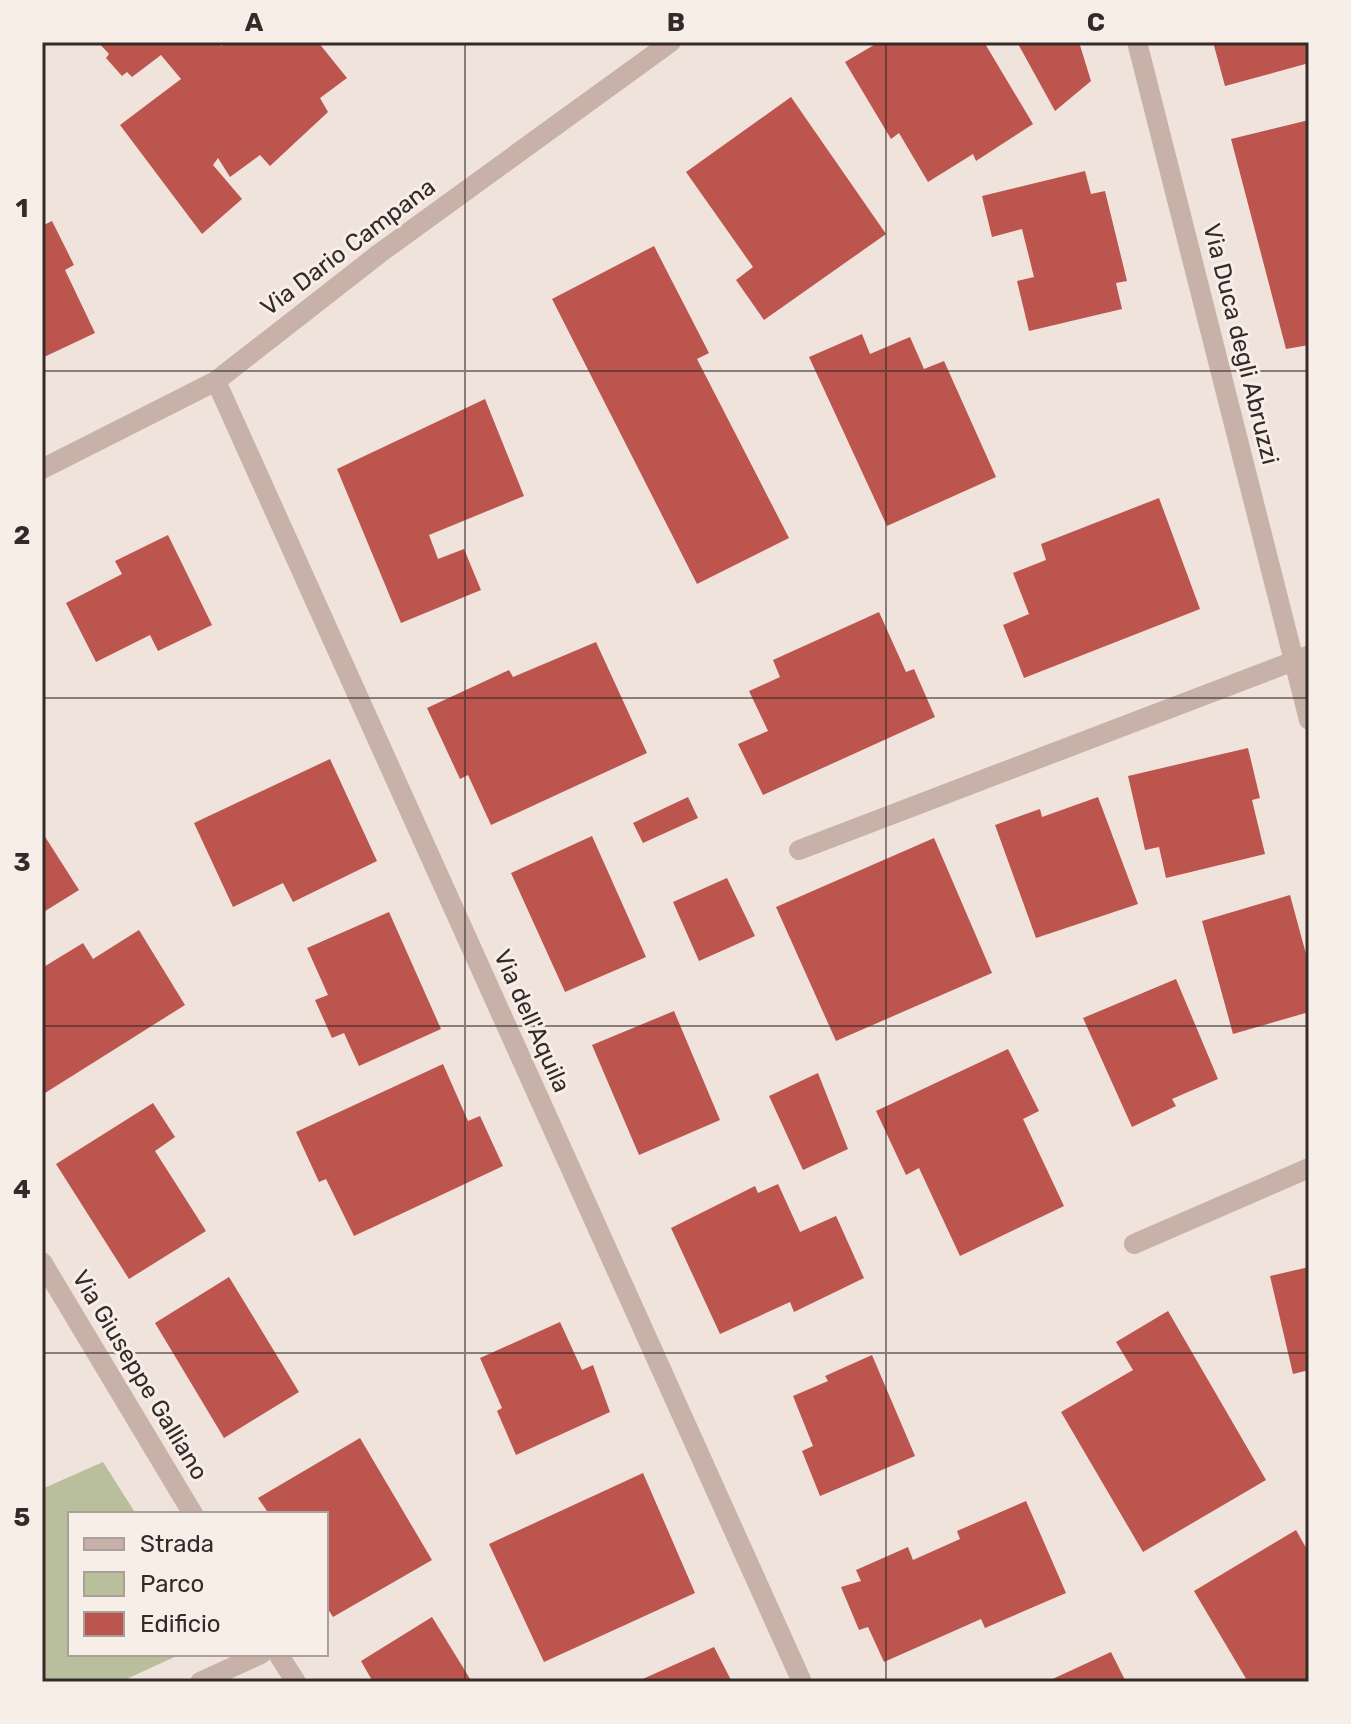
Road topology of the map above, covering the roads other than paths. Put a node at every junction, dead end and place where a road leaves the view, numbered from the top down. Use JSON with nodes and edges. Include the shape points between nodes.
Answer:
{"nodes":[{"id":1,"x":671,"y":42,"type":"edge"},
{"id":2,"x":1137,"y":42,"type":"edge"},
{"id":3,"x":216,"y":381,"type":"junction"},
{"id":4,"x":42,"y":469,"type":"edge"},
{"id":5,"x":1302,"y":657,"type":"edge"},
{"id":6,"x":1309,"y":720,"type":"edge"},
{"id":7,"x":799,"y":850,"type":"dead end"},
{"id":8,"x":1309,"y":1168,"type":"edge"},
{"id":9,"x":1134,"y":1244,"type":"dead end"},
{"id":10,"x":42,"y":1262,"type":"edge"},
{"id":11,"x":192,"y":1512,"type":"edge"},
{"id":12,"x":257,"y":1656,"type":"edge"},
{"id":13,"x":279,"y":1656,"type":"edge"},
{"id":14,"x":200,"y":1682,"type":"edge"},
{"id":15,"x":296,"y":1682,"type":"edge"},
{"id":16,"x":802,"y":1682,"type":"edge"}],
"edges":[{"from":1,"to":3,"type":"street","name":"Via Dario Campana","via":[[380,253]]},
{"from":2,"to":5,"type":"street","name":"Via Duca degli Abruzzi"},
{"from":3,"to":4,"type":"street","name":"Via Dario Campana"},
{"from":3,"to":16,"type":"street","name":"Via dell'Aquila"},
{"from":5,"to":6,"type":"street","name":"Via Duca degli Abruzzi"},
{"from":5,"to":7,"type":"street"},
{"from":8,"to":9,"type":"street"},
{"from":10,"to":11,"type":"street","name":"Via Giuseppe Galliano"},
{"from":12,"to":14,"type":"street"},
{"from":13,"to":15,"type":"street"}]}
